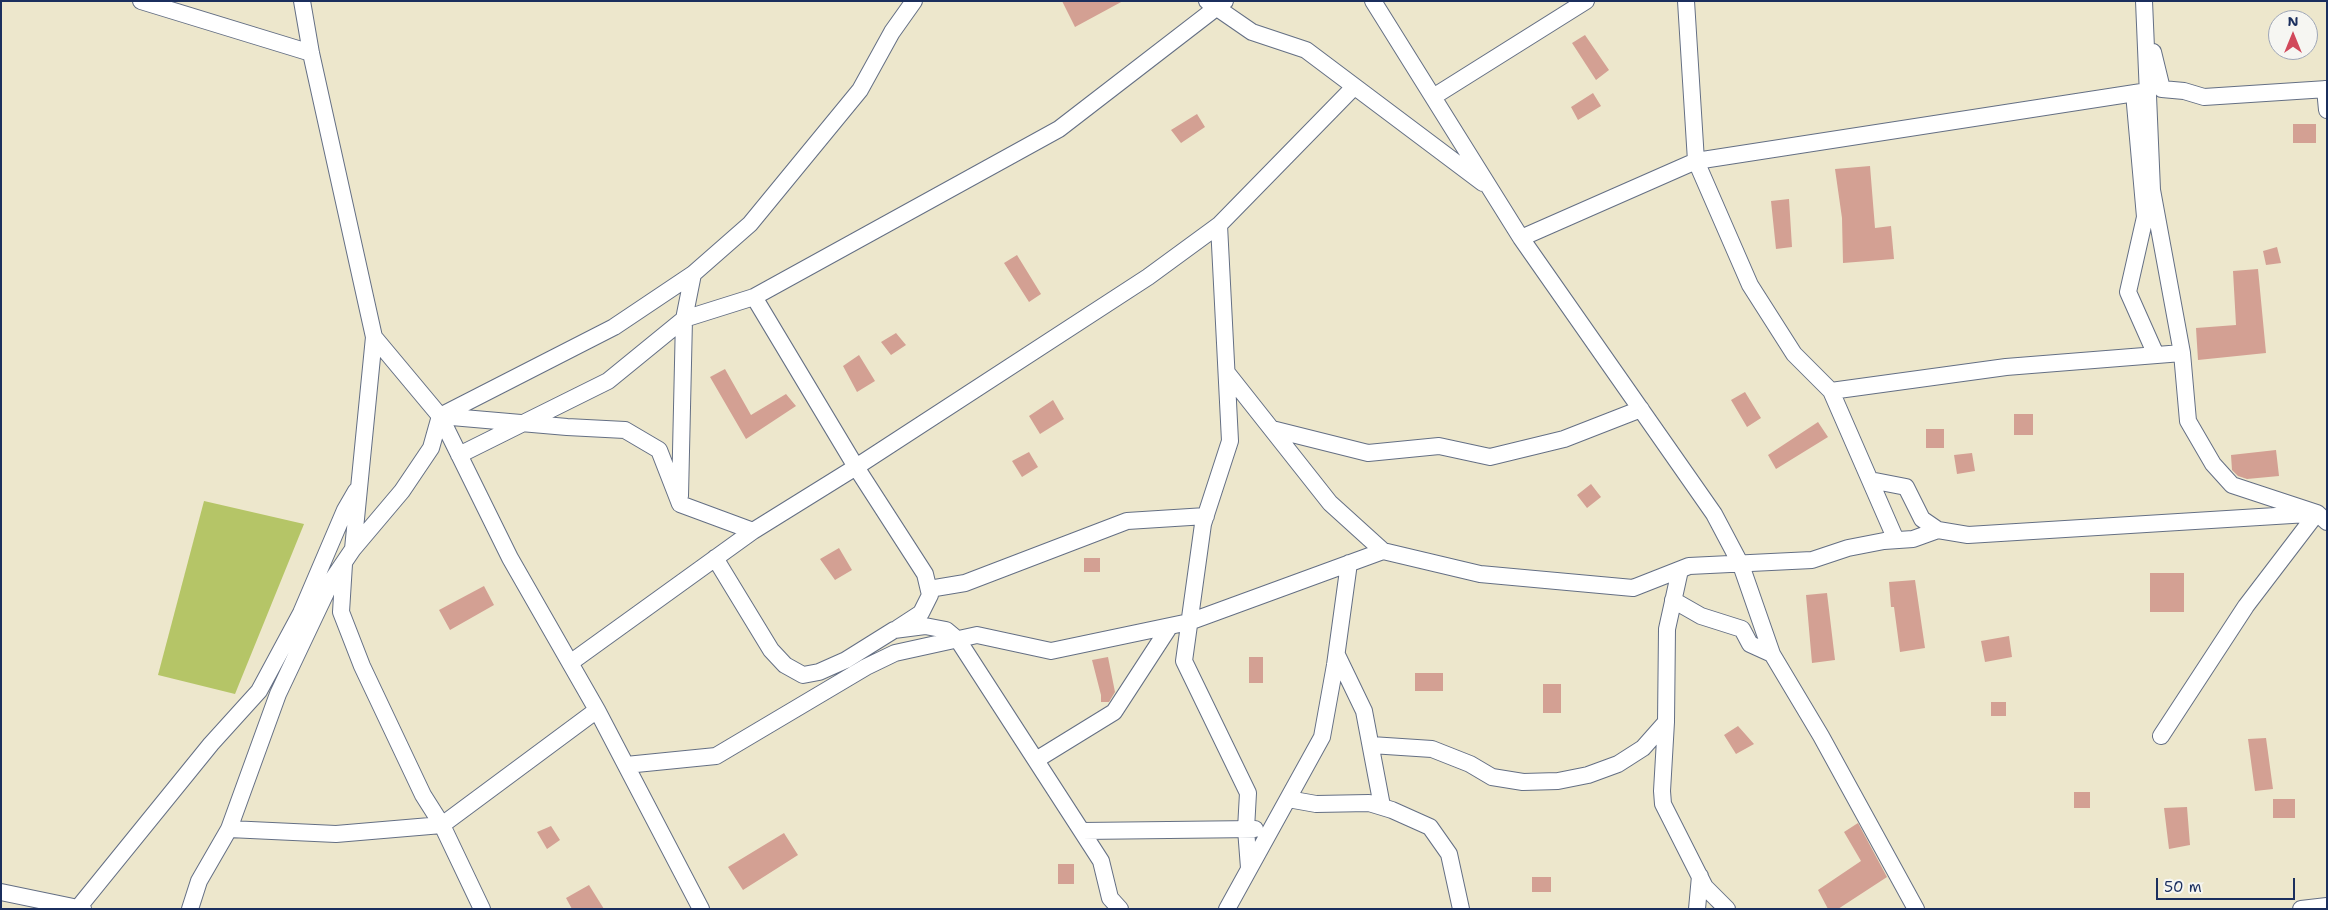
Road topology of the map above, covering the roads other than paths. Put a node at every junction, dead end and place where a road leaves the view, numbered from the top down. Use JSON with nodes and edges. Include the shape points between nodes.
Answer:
{"nodes":[{"id":1,"x":141,"y":1,"type":"edge"},
{"id":2,"x":914,"y":1,"type":"edge"},
{"id":3,"x":1374,"y":1,"type":"edge"},
{"id":4,"x":1587,"y":1,"type":"edge"},
{"id":5,"x":1686,"y":1,"type":"edge"},
{"id":6,"x":305,"y":3,"type":"edge"},
{"id":7,"x":1215,"y":3,"type":"edge"},
{"id":8,"x":2141,"y":5,"type":"edge"},
{"id":9,"x":310,"y":53,"type":"junction"},
{"id":10,"x":1354,"y":87,"type":"junction"},
{"id":11,"x":2326,"y":89,"type":"edge"},
{"id":12,"x":2141,"y":92,"type":"junction"},
{"id":13,"x":1433,"y":97,"type":"junction"},
{"id":14,"x":2327,"y":110,"type":"edge"},
{"id":15,"x":1696,"y":161,"type":"junction"},
{"id":16,"x":1491,"y":189,"type":"junction"},
{"id":17,"x":1219,"y":225,"type":"junction"},
{"id":18,"x":1522,"y":238,"type":"junction"},
{"id":19,"x":693,"y":274,"type":"junction"},
{"id":20,"x":754,"y":297,"type":"junction"},
{"id":21,"x":684,"y":320,"type":"junction"},
{"id":22,"x":374,"y":337,"type":"junction"},
{"id":23,"x":2182,"y":353,"type":"junction"},
{"id":24,"x":2156,"y":355,"type":"junction"},
{"id":25,"x":1228,"y":374,"type":"junction"},
{"id":26,"x":1831,"y":391,"type":"junction"},
{"id":27,"x":1640,"y":409,"type":"junction"},
{"id":28,"x":440,"y":416,"type":"junction"},
{"id":29,"x":523,"y":423,"type":"junction"},
{"id":30,"x":1272,"y":428,"type":"junction"},
{"id":31,"x":460,"y":455,"type":"junction"},
{"id":32,"x":856,"y":467,"type":"junction"},
{"id":33,"x":1870,"y":480,"type":"junction"},
{"id":34,"x":359,"y":485,"type":"junction"},
{"id":35,"x":680,"y":504,"type":"junction"},
{"id":36,"x":2323,"y":514,"type":"edge"},
{"id":37,"x":1206,"y":516,"type":"junction"},
{"id":38,"x":753,"y":530,"type":"junction"},
{"id":39,"x":1938,"y":530,"type":"junction"},
{"id":40,"x":1896,"y":540,"type":"junction"},
{"id":41,"x":1383,"y":551,"type":"junction"},
{"id":42,"x":349,"y":555,"type":"junction"},
{"id":43,"x":715,"y":558,"type":"junction"},
{"id":44,"x":1349,"y":563,"type":"junction"},
{"id":45,"x":1741,"y":564,"type":"junction"},
{"id":46,"x":1680,"y":570,"type":"junction"},
{"id":47,"x":929,"y":589,"type":"junction"},
{"id":48,"x":1673,"y":600,"type":"junction"},
{"id":49,"x":1189,"y":622,"type":"junction"},
{"id":50,"x":1170,"y":626,"type":"junction"},
{"id":51,"x":894,"y":630,"type":"junction"},
{"id":52,"x":958,"y":640,"type":"junction"},
{"id":53,"x":1772,"y":654,"type":"junction"},
{"id":54,"x":1337,"y":655,"type":"junction"},
{"id":55,"x":570,"y":663,"type":"junction"},
{"id":56,"x":597,"y":710,"type":"junction"},
{"id":57,"x":1666,"y":722,"type":"junction"},
{"id":58,"x":2161,"y":736,"type":"dead end"},
{"id":59,"x":1371,"y":745,"type":"junction"},
{"id":60,"x":1036,"y":760,"type":"junction"},
{"id":61,"x":626,"y":765,"type":"junction"},
{"id":62,"x":1288,"y":799,"type":"junction"},
{"id":63,"x":1382,"y":806,"type":"junction"},
{"id":64,"x":442,"y":825,"type":"junction"},
{"id":65,"x":1272,"y":828,"type":"junction"},
{"id":66,"x":229,"y":829,"type":"junction"},
{"id":67,"x":1246,"y":829,"type":"junction"},
{"id":68,"x":1082,"y":831,"type":"junction"},
{"id":69,"x":1250,"y":868,"type":"junction"},
{"id":70,"x":1700,"y":876,"type":"junction"},
{"id":71,"x":1,"y":892,"type":"edge"},
{"id":72,"x":2327,"y":906,"type":"edge"},
{"id":73,"x":81,"y":908,"type":"edge"},
{"id":74,"x":190,"y":909,"type":"edge"},
{"id":75,"x":482,"y":909,"type":"edge"},
{"id":76,"x":701,"y":909,"type":"edge"},
{"id":77,"x":1120,"y":909,"type":"edge"},
{"id":78,"x":1227,"y":909,"type":"edge"},
{"id":79,"x":1461,"y":909,"type":"edge"},
{"id":80,"x":1697,"y":909,"type":"edge"},
{"id":81,"x":1727,"y":909,"type":"edge"},
{"id":82,"x":1916,"y":909,"type":"edge"},
{"id":83,"x":2300,"y":909,"type":"edge"}],
"edges":[{"from":1,"to":9,"type":"street"},
{"from":2,"to":19,"type":"street","via":[[892,32],[860,90],[750,224]]},
{"from":3,"to":13,"type":"street"},
{"from":4,"to":13,"type":"street"},
{"from":5,"to":15,"type":"street"},
{"from":6,"to":9,"type":"street"},
{"from":7,"to":10,"type":"street","via":[[1252,32],[1306,50]]},
{"from":7,"to":20,"type":"street","via":[[1059,129]]},
{"from":8,"to":11,"type":"street","via":[[2162,89],[2204,97]]},
{"from":8,"to":12,"type":"street"},
{"from":9,"to":22,"type":"street"},
{"from":10,"to":16,"type":"street"},
{"from":10,"to":17,"type":"street"},
{"from":11,"to":14,"type":"street"},
{"from":12,"to":15,"type":"street"},
{"from":12,"to":23,"type":"street","via":[[2152,190]]},
{"from":12,"to":24,"type":"street","via":[[2145,216],[2128,292]]},
{"from":13,"to":16,"type":"street"},
{"from":15,"to":18,"type":"street"},
{"from":15,"to":26,"type":"street","via":[[1750,285],[1794,354]]},
{"from":16,"to":18,"type":"street"},
{"from":17,"to":25,"type":"street"},
{"from":17,"to":32,"type":"street","via":[[1148,277]]},
{"from":18,"to":27,"type":"street"},
{"from":19,"to":21,"type":"street"},
{"from":19,"to":28,"type":"street","via":[[614,328]]},
{"from":20,"to":21,"type":"street"},
{"from":20,"to":32,"type":"street"},
{"from":21,"to":29,"type":"street","via":[[608,381]]},
{"from":21,"to":35,"type":"street"},
{"from":22,"to":28,"type":"street"},
{"from":22,"to":34,"type":"street"},
{"from":23,"to":24,"type":"street"},
{"from":23,"to":36,"type":"street","via":[[2188,421],[2214,464],[2232,485]]},
{"from":24,"to":26,"type":"street","via":[[2006,367]]},
{"from":25,"to":30,"type":"street"},
{"from":25,"to":37,"type":"street","via":[[1230,441]]},
{"from":26,"to":33,"type":"street"},
{"from":27,"to":30,"type":"street","via":[[1564,439],[1490,457],[1439,446],[1368,453]]},
{"from":27,"to":45,"type":"street","via":[[1714,514]]},
{"from":28,"to":29,"type":"street"},
{"from":28,"to":31,"type":"street"},
{"from":28,"to":42,"type":"street","via":[[431,448],[402,491]]},
{"from":29,"to":31,"type":"street"},
{"from":29,"to":35,"type":"street","via":[[625,430],[659,450]]},
{"from":30,"to":41,"type":"street","via":[[1330,503]]},
{"from":31,"to":55,"type":"street","via":[[510,558]]},
{"from":32,"to":38,"type":"street"},
{"from":32,"to":47,"type":"street","via":[[925,574]]},
{"from":33,"to":39,"type":"street","via":[[1906,487],[1922,519]]},
{"from":33,"to":40,"type":"street"},
{"from":34,"to":42,"type":"street"},
{"from":34,"to":73,"type":"street","via":[[345,510],[302,613],[259,691],[211,744]]},
{"from":35,"to":38,"type":"street"},
{"from":36,"to":39,"type":"street","via":[[1968,536]]},
{"from":36,"to":58,"type":"street","via":[[2246,606]]},
{"from":37,"to":47,"type":"street","via":[[1127,521],[965,583]]},
{"from":37,"to":49,"type":"street"},
{"from":38,"to":43,"type":"street"},
{"from":39,"to":40,"type":"street","via":[[1913,539]]},
{"from":40,"to":45,"type":"street","via":[[1848,548],[1812,560]]},
{"from":41,"to":44,"type":"street"},
{"from":41,"to":46,"type":"street","via":[[1480,574],[1633,588]]},
{"from":42,"to":64,"type":"street","via":[[341,612],[362,666],[423,795]]},
{"from":42,"to":66,"type":"street","via":[[332,580],[278,694]]},
{"from":43,"to":51,"type":"street","via":[[771,650],[785,665],[803,674],[819,672],[846,660]]},
{"from":43,"to":55,"type":"street"},
{"from":44,"to":49,"type":"street"},
{"from":44,"to":54,"type":"street"},
{"from":45,"to":46,"type":"street","via":[[1689,566]]},
{"from":45,"to":53,"type":"street"},
{"from":46,"to":48,"type":"street"},
{"from":47,"to":51,"type":"street","via":[[930,595],[920,613]]},
{"from":48,"to":53,"type":"street","via":[[1701,616],[1742,629],[1750,644]]},
{"from":48,"to":57,"type":"street","via":[[1667,629]]},
{"from":49,"to":50,"type":"street"},
{"from":49,"to":67,"type":"street","via":[[1184,661],[1248,793]]},
{"from":50,"to":52,"type":"street","via":[[1051,651],[978,635]]},
{"from":50,"to":60,"type":"street","via":[[1114,712]]},
{"from":51,"to":52,"type":"street","via":[[925,626],[946,630]]},
{"from":52,"to":60,"type":"street"},
{"from":52,"to":61,"type":"street","via":[[895,653],[716,756]]},
{"from":53,"to":82,"type":"street"},
{"from":54,"to":59,"type":"street","via":[[1364,711]]},
{"from":54,"to":62,"type":"street","via":[[1322,737]]},
{"from":55,"to":56,"type":"street"},
{"from":56,"to":61,"type":"street"},
{"from":56,"to":64,"type":"street"},
{"from":57,"to":59,"type":"street","via":[[1643,748],[1618,764],[1588,775],[1558,780],[1523,782],[1492,776],[1432,749]]},
{"from":57,"to":70,"type":"street","via":[[1663,804]]},
{"from":59,"to":63,"type":"street"},
{"from":60,"to":68,"type":"street"},
{"from":61,"to":76,"type":"street"},
{"from":62,"to":63,"type":"street","via":[[1316,804],[1370,803]]},
{"from":62,"to":65,"type":"street"},
{"from":63,"to":79,"type":"street","via":[[1430,827],[1449,854]]},
{"from":64,"to":66,"type":"street","via":[[336,834]]},
{"from":64,"to":75,"type":"street"},
{"from":65,"to":67,"type":"street"},
{"from":65,"to":69,"type":"street"},
{"from":66,"to":74,"type":"street","via":[[199,881]]},
{"from":67,"to":68,"type":"street"},
{"from":67,"to":69,"type":"street"},
{"from":68,"to":77,"type":"street","via":[[1101,861],[1110,898]]},
{"from":69,"to":78,"type":"street"},
{"from":70,"to":80,"type":"street"},
{"from":70,"to":81,"type":"street","via":[[1705,888]]},
{"from":71,"to":73,"type":"street"},
{"from":72,"to":83,"type":"street"}]}
